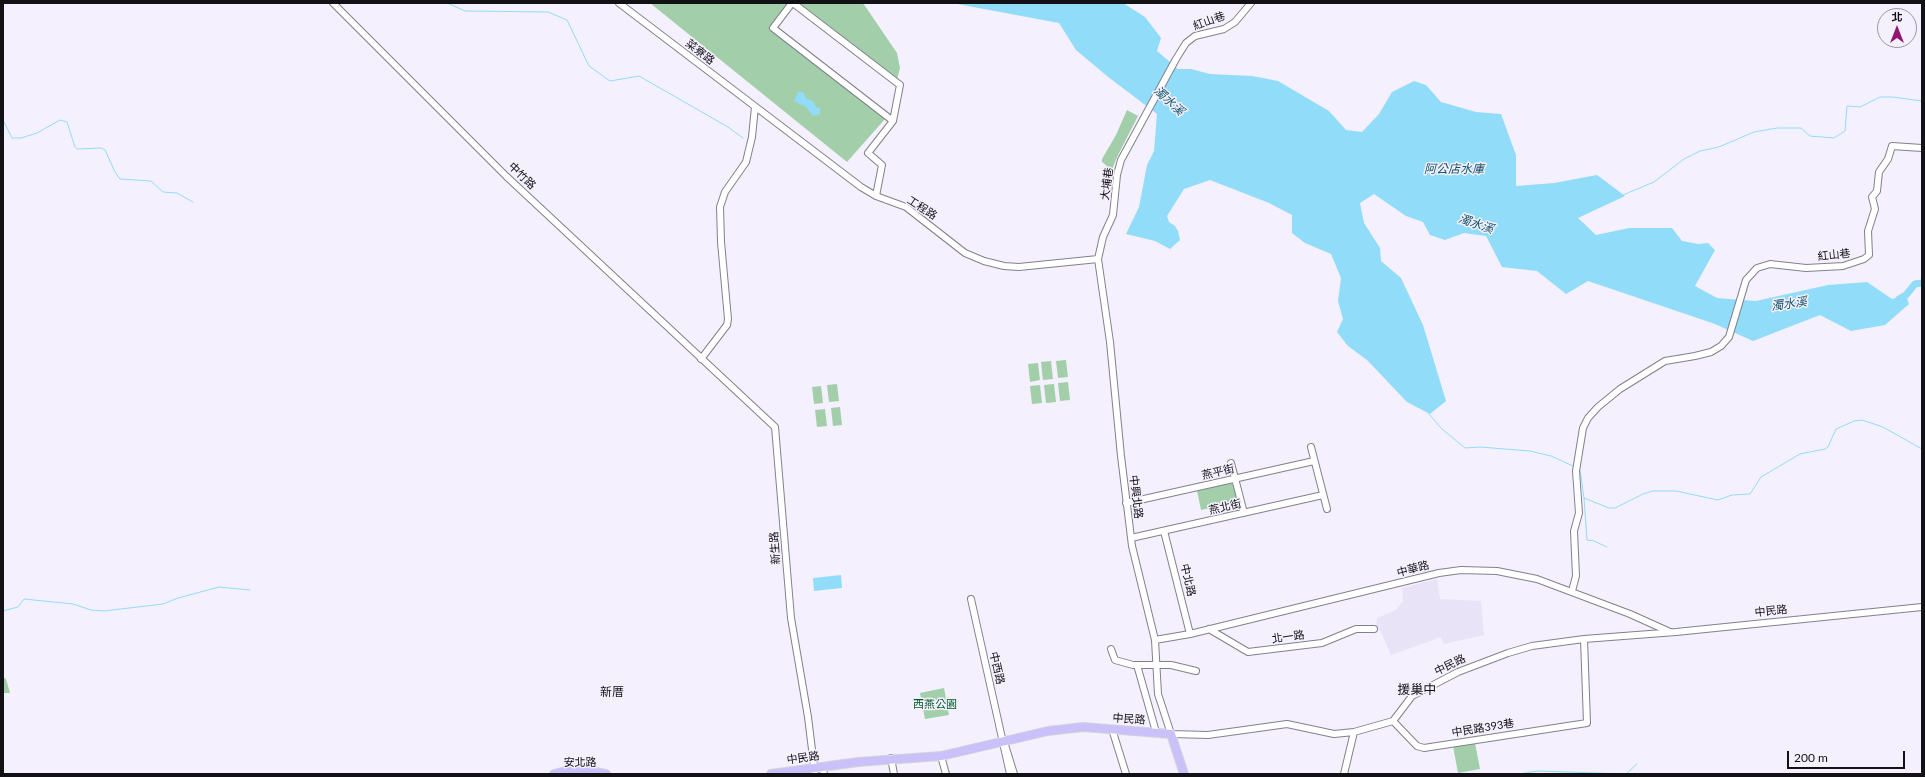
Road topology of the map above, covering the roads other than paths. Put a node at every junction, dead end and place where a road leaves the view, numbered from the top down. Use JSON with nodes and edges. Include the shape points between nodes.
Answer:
{"nodes":[{"id":1,"x":333,"y":3,"type":"edge"},
{"id":2,"x":619,"y":3,"type":"edge"},
{"id":3,"x":793,"y":3,"type":"edge"},
{"id":4,"x":1251,"y":3,"type":"edge"},
{"id":5,"x":755,"y":107,"type":"junction"},
{"id":6,"x":1144,"y":116,"type":"joint"},
{"id":7,"x":893,"y":121,"type":"junction"},
{"id":8,"x":1922,"y":148,"type":"edge"},
{"id":9,"x":876,"y":196,"type":"junction"},
{"id":10,"x":1098,"y":259,"type":"junction"},
{"id":11,"x":701,"y":359,"type":"junction"},
{"id":12,"x":1311,"y":447,"type":"dead end"},
{"id":13,"x":1314,"y":461,"type":"junction"},
{"id":14,"x":1231,"y":463,"type":"dead end"},
{"id":15,"x":1235,"y":478,"type":"junction"},
{"id":16,"x":1323,"y":495,"type":"junction"},
{"id":17,"x":1126,"y":503,"type":"junction"},
{"id":18,"x":1327,"y":509,"type":"dead end"},
{"id":19,"x":1244,"y":513,"type":"junction"},
{"id":20,"x":1164,"y":531,"type":"junction"},
{"id":21,"x":1131,"y":538,"type":"junction"},
{"id":22,"x":1572,"y":591,"type":"junction"},
{"id":23,"x":970,"y":599,"type":"dead end"},
{"id":24,"x":1922,"y":607,"type":"edge"},
{"id":25,"x":1209,"y":629,"type":"junction"},
{"id":26,"x":1374,"y":629,"type":"dead end"},
{"id":27,"x":1671,"y":632,"type":"junction"},
{"id":28,"x":1190,"y":634,"type":"junction"},
{"id":29,"x":1584,"y":639,"type":"junction"},
{"id":30,"x":1155,"y":640,"type":"junction"},
{"id":31,"x":1111,"y":649,"type":"dead end"},
{"id":32,"x":1137,"y":665,"type":"junction"},
{"id":33,"x":1156,"y":665,"type":"junction"},
{"id":34,"x":1196,"y":671,"type":"dead end"},
{"id":35,"x":1393,"y":721,"type":"junction"},
{"id":36,"x":1112,"y":729,"type":"junction"},
{"id":37,"x":1156,"y":732,"type":"junction"},
{"id":38,"x":1354,"y":732,"type":"junction"},
{"id":39,"x":1171,"y":734,"type":"junction"},
{"id":40,"x":1004,"y":742,"type":"junction"},
{"id":41,"x":942,"y":758,"type":"junction"},
{"id":42,"x":891,"y":760,"type":"junction"},
{"id":43,"x":815,"y":771,"type":"edge"},
{"id":44,"x":824,"y":772,"type":"edge"},
{"id":45,"x":554,"y":774,"type":"edge"},
{"id":46,"x":606,"y":774,"type":"edge"},
{"id":47,"x":771,"y":774,"type":"edge"},
{"id":48,"x":801,"y":774,"type":"edge"},
{"id":49,"x":894,"y":774,"type":"edge"},
{"id":50,"x":946,"y":774,"type":"edge"},
{"id":51,"x":1010,"y":774,"type":"edge"},
{"id":52,"x":1014,"y":774,"type":"edge"},
{"id":53,"x":1126,"y":774,"type":"edge"},
{"id":54,"x":1184,"y":774,"type":"edge"},
{"id":55,"x":1344,"y":774,"type":"edge"}],
"edges":[{"from":1,"to":11,"type":"street","name":"中竹路","via":[[506,176]]},
{"from":2,"to":5,"type":"street","name":"菜寮路"},
{"from":3,"to":7,"type":"street","via":[[900,85]]},
{"from":3,"to":7,"type":"street","via":[[773,28]]},
{"from":4,"to":6,"type":"street","name":"紅山巷","via":[[1235,22],[1224,29],[1195,36],[1186,43]]},
{"from":5,"to":9,"type":"street","name":"工程路"},
{"from":5,"to":11,"type":"street","via":[[746,162],[725,192],[720,207],[727,325]]},
{"from":6,"to":10,"type":"street","name":"大埔巷","via":[[1116,174],[1113,215],[1103,237]]},
{"from":7,"to":9,"type":"street","via":[[868,153],[882,165]]},
{"from":8,"to":22,"type":"street","name":"紅山巷","via":[[1892,146],[1888,159],[1879,172],[1877,191],[1872,197],[1875,209],[1868,231],[1869,255],[1843,266],[1806,268],[1763,265],[1746,280],[1729,337],[1721,346],[1711,352],[1665,361],[1612,396],[1598,407],[1585,423],[1576,471],[1579,513],[1574,531],[1576,576]]},
{"from":9,"to":10,"type":"street","name":"工程路","via":[[906,207],[965,253],[984,262],[1019,267]]},
{"from":10,"to":17,"type":"street","name":"中興北路","via":[[1110,342]]},
{"from":11,"to":43,"type":"street","name":"新生路","via":[[776,427],[791,618]]},
{"from":12,"to":13,"type":"street"},
{"from":13,"to":15,"type":"street","name":"燕平街"},
{"from":13,"to":16,"type":"street"},
{"from":14,"to":15,"type":"street"},
{"from":15,"to":17,"type":"street","name":"燕平街"},
{"from":15,"to":19,"type":"street"},
{"from":16,"to":18,"type":"street"},
{"from":16,"to":19,"type":"street","name":"燕北街"},
{"from":17,"to":21,"type":"street","name":"中興北路"},
{"from":19,"to":20,"type":"street","name":"燕北街"},
{"from":20,"to":21,"type":"street","name":"燕北街"},
{"from":20,"to":28,"type":"street","name":"中北路"},
{"from":21,"to":30,"type":"street","name":"中興北路"},
{"from":22,"to":25,"type":"street","name":"中華路","via":[[1518,574],[1461,570],[1439,573]]},
{"from":22,"to":27,"type":"street","name":"中華路"},
{"from":23,"to":40,"type":"street","name":"中西路"},
{"from":24,"to":27,"type":"street","name":"中民路"},
{"from":25,"to":26,"type":"street","name":"北一路","via":[[1248,652],[1322,643],[1356,630]]},
{"from":25,"to":28,"type":"street","name":"中華路"},
{"from":27,"to":29,"type":"street","name":"中民路"},
{"from":28,"to":30,"type":"street","name":"中華路"},
{"from":29,"to":35,"type":"street","name":"中民路","via":[[1508,652],[1465,669],[1412,696]]},
{"from":29,"to":35,"type":"street","name":"中民路393巷","via":[[1587,723],[1424,748],[1417,746]]},
{"from":30,"to":33,"type":"street","name":"中興北路"},
{"from":31,"to":32,"type":"street","via":[[1115,660]]},
{"from":32,"to":33,"type":"street"},
{"from":32,"to":37,"type":"street"},
{"from":33,"to":34,"type":"street","via":[[1179,666]]},
{"from":33,"to":39,"type":"street","name":"中興北路","via":[[1158,694]]},
{"from":35,"to":38,"type":"street","name":"中民路"},
{"from":36,"to":37,"type":"main road","name":"中民路"},
{"from":36,"to":40,"type":"main road","name":"中民路","via":[[1076,728],[1048,731]]},
{"from":36,"to":53,"type":"street"},
{"from":37,"to":39,"type":"main road","name":"中民路"},
{"from":38,"to":39,"type":"street","name":"中民路","via":[[1334,734],[1287,724],[1208,735]]},
{"from":38,"to":55,"type":"street"},
{"from":39,"to":54,"type":"main road"},
{"from":40,"to":41,"type":"main road","name":"中民路"},
{"from":40,"to":51,"type":"street","name":"中西路"},
{"from":40,"to":52,"type":"street","name":"中西路","via":[[1009,751]]},
{"from":41,"to":42,"type":"main road","name":"中民路"},
{"from":41,"to":50,"type":"street"},
{"from":42,"to":43,"type":"main road","name":"中民路"},
{"from":42,"to":44,"type":"main road","name":"中民路"},
{"from":42,"to":49,"type":"street"},
{"from":43,"to":44,"type":"main road","name":"中民路"},
{"from":43,"to":47,"type":"main road","name":"中民路"},
{"from":43,"to":48,"type":"main road","name":"中民路"},
{"from":45,"to":46,"type":"main road","name":"安北路","via":[[590,771]]}]}
